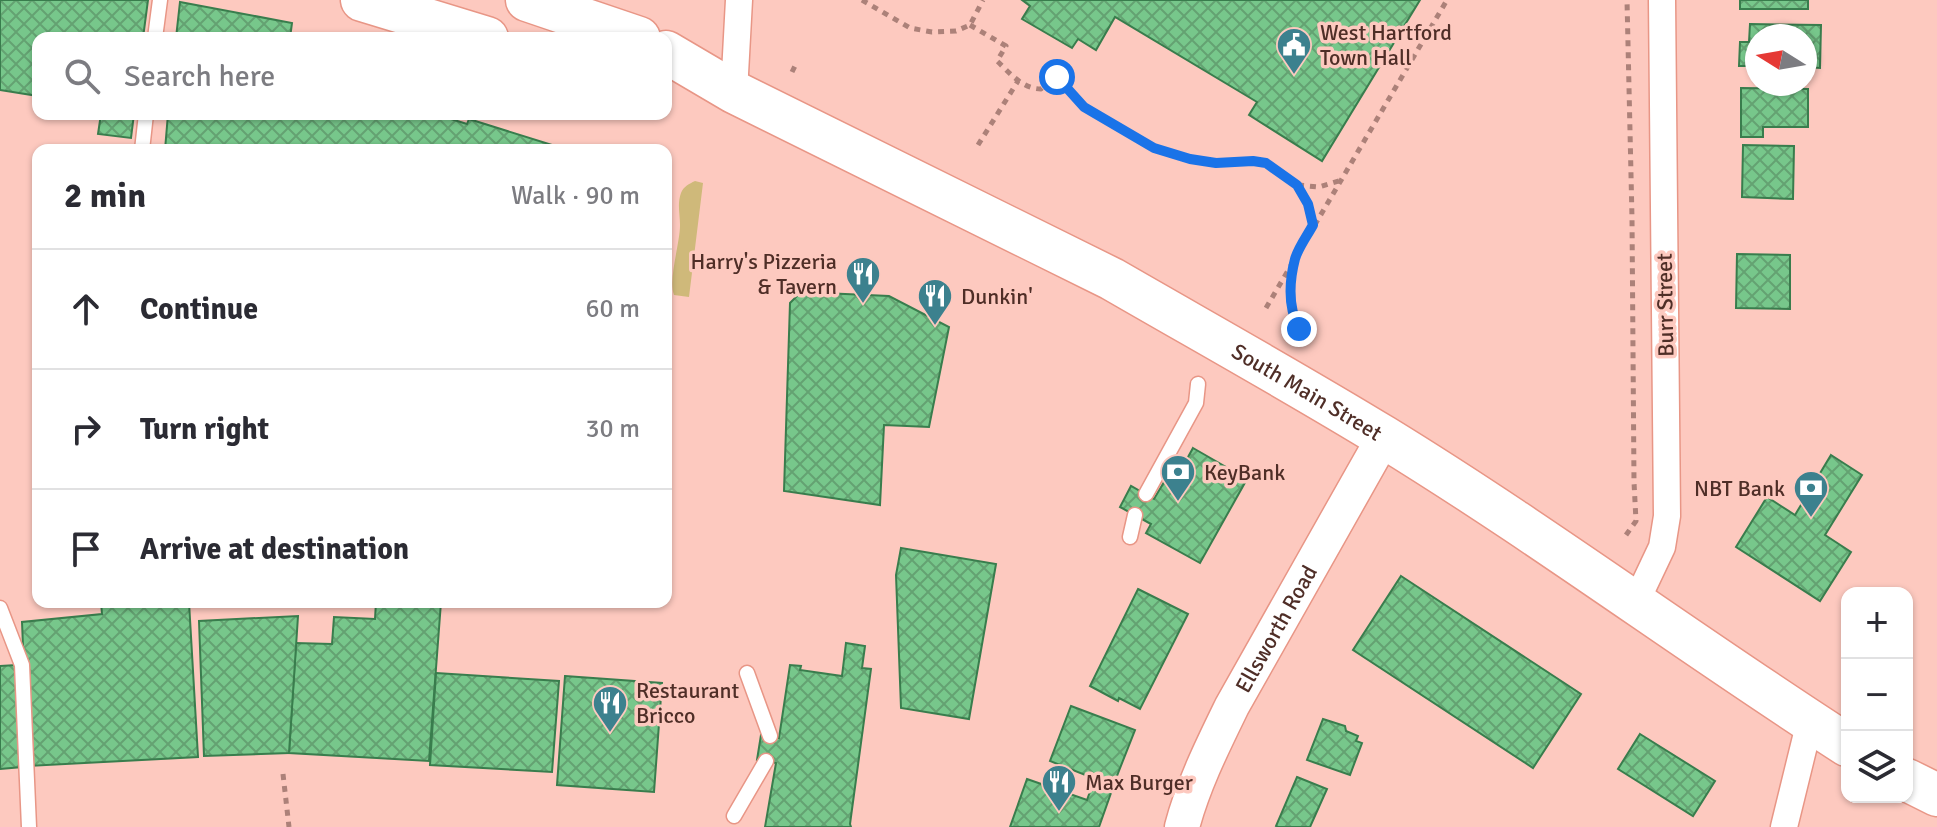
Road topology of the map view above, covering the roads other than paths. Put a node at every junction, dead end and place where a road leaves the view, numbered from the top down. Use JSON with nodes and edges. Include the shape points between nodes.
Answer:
{"nodes":[{"id":1,"x":160,"y":0,"type":"edge"},
{"id":2,"x":362,"y":0,"type":"edge"},
{"id":3,"x":527,"y":0,"type":"edge"},
{"id":4,"x":739,"y":0,"type":"edge"},
{"id":5,"x":1662,"y":0,"type":"edge"},
{"id":6,"x":156,"y":32,"type":"edge"},
{"id":7,"x":467,"y":32,"type":"edge"},
{"id":8,"x":621,"y":32,"type":"edge"},
{"id":9,"x":672,"y":56,"type":"edge"},
{"id":10,"x":672,"y":87,"type":"edge"},
{"id":11,"x":734,"y":92,"type":"junction"},
{"id":12,"x":145,"y":120,"type":"edge"},
{"id":13,"x":143,"y":144,"type":"edge"},
{"id":14,"x":1198,"y":384,"type":"dead end"},
{"id":15,"x":1384,"y":437,"type":"junction"},
{"id":16,"x":1146,"y":494,"type":"dead end"},
{"id":17,"x":1135,"y":515,"type":"dead end"},
{"id":18,"x":1130,"y":537,"type":"dead end"},
{"id":19,"x":1635,"y":604,"type":"junction"},
{"id":20,"x":0,"y":608,"type":"edge"},
{"id":21,"x":747,"y":673,"type":"dead end"},
{"id":22,"x":1810,"y":721,"type":"junction"},
{"id":23,"x":770,"y":736,"type":"dead end"},
{"id":24,"x":1841,"y":741,"type":"edge"},
{"id":25,"x":766,"y":761,"type":"dead end"},
{"id":26,"x":1913,"y":783,"type":"edge"},
{"id":27,"x":1937,"y":795,"type":"edge"},
{"id":28,"x":734,"y":816,"type":"dead end"},
{"id":29,"x":29,"y":827,"type":"edge"},
{"id":30,"x":1182,"y":827,"type":"edge"},
{"id":31,"x":1784,"y":827,"type":"edge"}],
"edges":[{"from":1,"to":6,"type":"lane"},
{"from":2,"to":7,"type":"main road"},
{"from":3,"to":8,"type":"main road"},
{"from":4,"to":11,"type":"street"},
{"from":5,"to":19,"type":"street","name":"Burr Street","via":[[1667,516],[1662,547]]},
{"from":9,"to":11,"type":"main road","name":"South Main Street"},
{"from":10,"to":11,"type":"main road","name":"South Main Street"},
{"from":11,"to":15,"type":"main road","name":"South Main Street","via":[[1112,279]]},
{"from":12,"to":13,"type":"lane"},
{"from":14,"to":16,"type":"lane","via":[[1196,403]]},
{"from":15,"to":19,"type":"main road","name":"South Main Street"},
{"from":15,"to":30,"type":"street","name":"Ellsworth Road","via":[[1232,706]]},
{"from":17,"to":18,"type":"lane"},
{"from":19,"to":22,"type":"main road","name":"South Main Street"},
{"from":20,"to":29,"type":"lane","via":[[22,665]]},
{"from":21,"to":23,"type":"lane"},
{"from":22,"to":24,"type":"main road","name":"South Main Street"},
{"from":22,"to":31,"type":"street"},
{"from":25,"to":28,"type":"lane"},
{"from":26,"to":27,"type":"main road"}]}
